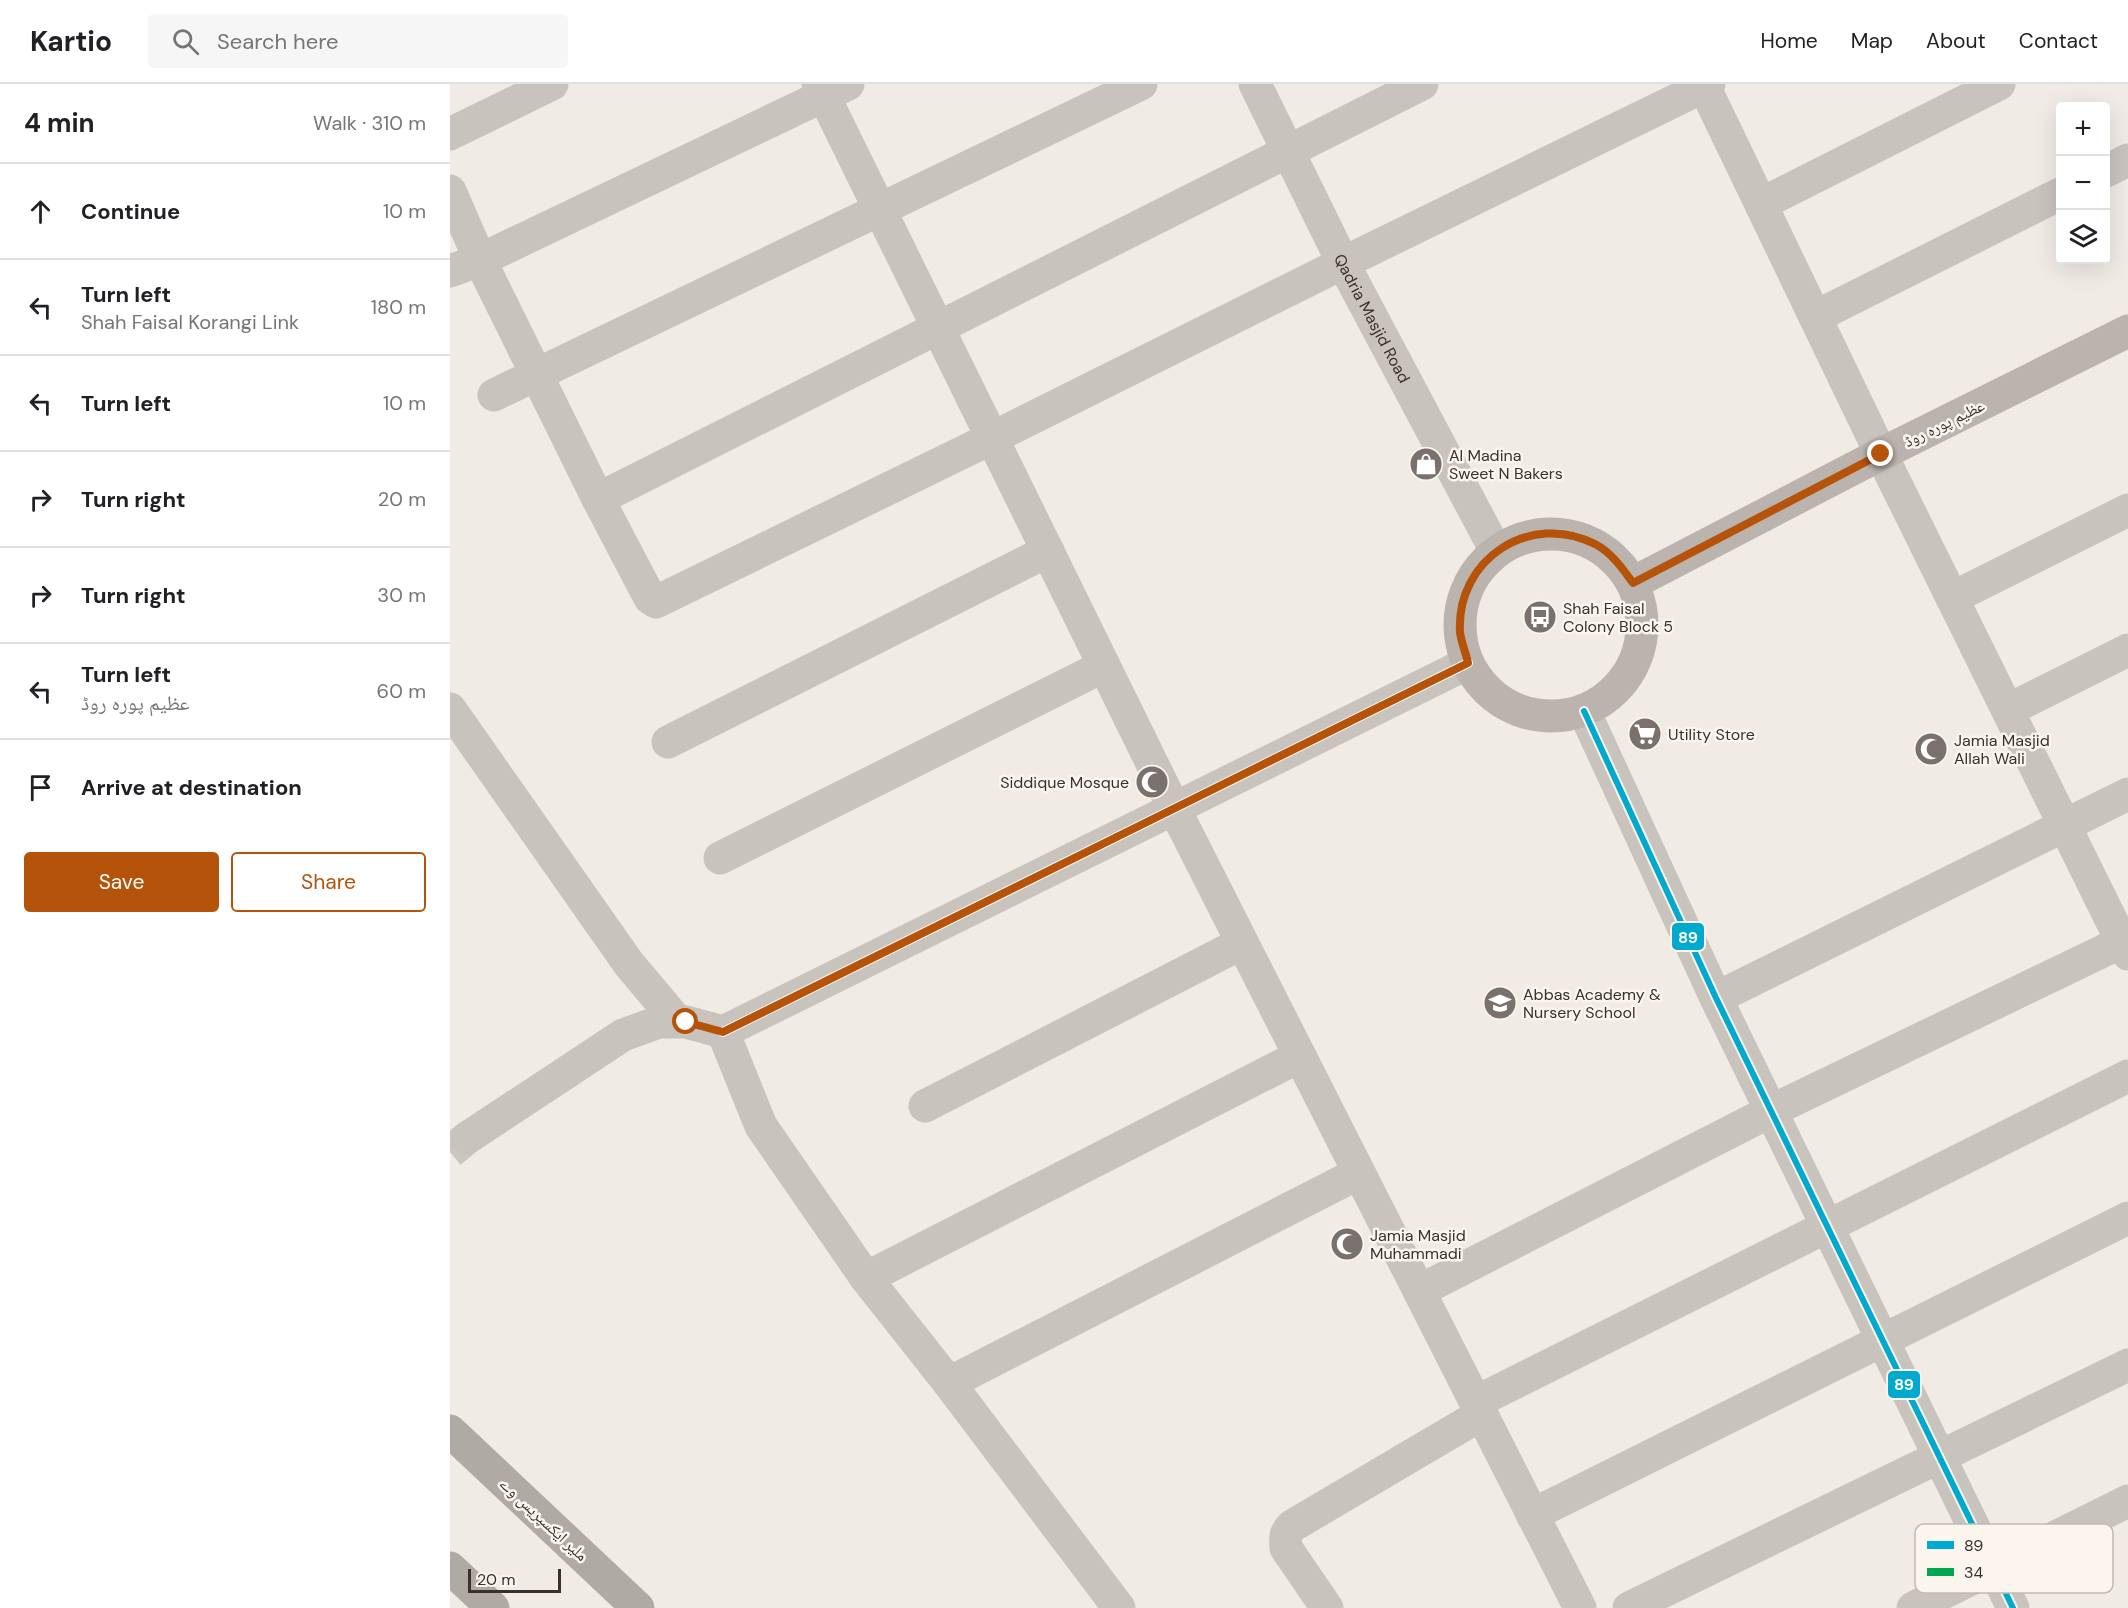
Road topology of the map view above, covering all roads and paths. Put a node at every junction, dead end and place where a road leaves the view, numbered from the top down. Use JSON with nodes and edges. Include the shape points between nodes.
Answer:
{"nodes":[{"id":1,"x":552,"y":84,"type":"edge"},
{"id":2,"x":1141,"y":84,"type":"edge"},
{"id":3,"x":1255,"y":84,"type":"edge"},
{"id":4,"x":1422,"y":84,"type":"edge"},
{"id":5,"x":2000,"y":84,"type":"edge"},
{"id":6,"x":1705,"y":85,"type":"edge"},
{"id":7,"x":830,"y":88,"type":"edge"},
{"id":8,"x":450,"y":134,"type":"edge"},
{"id":9,"x":1288,"y":150,"type":"junction"},
{"id":10,"x":2128,"y":160,"type":"edge"},
{"id":11,"x":2110,"y":169,"type":"edge"},
{"id":12,"x":450,"y":191,"type":"edge"},
{"id":13,"x":2056,"y":196,"type":"edge"},
{"id":14,"x":1761,"y":204,"type":"junction"},
{"id":15,"x":879,"y":211,"type":"junction"},
{"id":16,"x":480,"y":260,"type":"junction"},
{"id":17,"x":1343,"y":263,"type":"junction"},
{"id":18,"x":450,"y":271,"type":"edge"},
{"id":19,"x":1815,"y":316,"type":"junction"},
{"id":20,"x":938,"y":327,"type":"junction"},
{"id":21,"x":2128,"y":331,"type":"edge"},
{"id":22,"x":538,"y":374,"type":"junction"},
{"id":23,"x":494,"y":395,"type":"dead end"},
{"id":24,"x":992,"y":438,"type":"junction"},
{"id":25,"x":1881,"y":454,"type":"junction"},
{"id":26,"x":598,"y":499,"type":"junction"},
{"id":27,"x":2128,"y":510,"type":"edge"},
{"id":28,"x":1048,"y":551,"type":"junction"},
{"id":29,"x":1496,"y":551,"type":"junction"},
{"id":30,"x":1633,"y":583,"type":"junction"},
{"id":31,"x":1952,"y":598,"type":"junction"},
{"id":32,"x":2128,"y":650,"type":"edge"},
{"id":33,"x":1468,"y":663,"type":"junction"},
{"id":34,"x":1104,"y":666,"type":"junction"},
{"id":35,"x":450,"y":710,"type":"edge"},
{"id":36,"x":2008,"y":710,"type":"junction"},
{"id":37,"x":1584,"y":711,"type":"junction"},
{"id":38,"x":668,"y":742,"type":"dead end"},
{"id":39,"x":2128,"y":794,"type":"edge"},
{"id":40,"x":1174,"y":808,"type":"junction"},
{"id":41,"x":2065,"y":825,"type":"junction"},
{"id":42,"x":720,"y":858,"type":"dead end"},
{"id":43,"x":1242,"y":943,"type":"junction"},
{"id":44,"x":2126,"y":945,"type":"edge"},
{"id":45,"x":1716,"y":998,"type":"junction"},
{"id":46,"x":677,"y":1022,"type":"junction"},
{"id":47,"x":723,"y":1032,"type":"junction"},
{"id":48,"x":1300,"y":1056,"type":"junction"},
{"id":49,"x":2128,"y":1076,"type":"edge"},
{"id":50,"x":925,"y":1106,"type":"dead end"},
{"id":51,"x":1771,"y":1111,"type":"junction"},
{"id":52,"x":467,"y":1138,"type":"tunnel mouth"},
{"id":53,"x":1359,"y":1173,"type":"junction"},
{"id":54,"x":2128,"y":1218,"type":"edge"},
{"id":55,"x":1827,"y":1226,"type":"junction"},
{"id":56,"x":866,"y":1278,"type":"junction"},
{"id":57,"x":1419,"y":1291,"type":"junction"},
{"id":58,"x":1882,"y":1340,"type":"junction"},
{"id":59,"x":2128,"y":1365,"type":"edge"},
{"id":60,"x":949,"y":1383,"type":"junction"},
{"id":61,"x":1479,"y":1408,"type":"junction"},
{"id":62,"x":450,"y":1431,"type":"edge"},
{"id":63,"x":1939,"y":1456,"type":"junction"},
{"id":64,"x":2128,"y":1501,"type":"edge"},
{"id":65,"x":1532,"y":1515,"type":"junction"},
{"id":66,"x":1972,"y":1524,"type":"edge"},
{"id":67,"x":2082,"y":1524,"type":"edge"},
{"id":68,"x":450,"y":1568,"type":"edge"},
{"id":69,"x":1943,"y":1593,"type":"edge"},
{"id":70,"x":2006,"y":1593,"type":"edge"},
{"id":71,"x":493,"y":1608,"type":"edge"},
{"id":72,"x":638,"y":1608,"type":"edge"},
{"id":73,"x":1119,"y":1608,"type":"edge"},
{"id":74,"x":1327,"y":1608,"type":"edge"},
{"id":75,"x":1580,"y":1608,"type":"edge"},
{"id":76,"x":1629,"y":1608,"type":"edge"},
{"id":77,"x":1913,"y":1608,"type":"edge"},
{"id":78,"x":2013,"y":1608,"type":"edge"}],
"edges":[{"from":1,"to":8,"type":"street"},
{"from":2,"to":15,"type":"street"},
{"from":3,"to":9,"type":"street","name":"Qadria Masjid Road"},
{"from":4,"to":9,"type":"street"},
{"from":5,"to":14,"type":"street"},
{"from":6,"to":14,"type":"street"},
{"from":6,"to":17,"type":"street"},
{"from":7,"to":15,"type":"street"},
{"from":7,"to":16,"type":"street"},
{"from":9,"to":17,"type":"street","name":"Qadria Masjid Road"},
{"from":9,"to":20,"type":"street"},
{"from":10,"to":11,"type":"street"},
{"from":12,"to":16,"type":"street"},
{"from":13,"to":19,"type":"street"},
{"from":14,"to":19,"type":"street"},
{"from":15,"to":20,"type":"street"},
{"from":15,"to":22,"type":"street"},
{"from":16,"to":18,"type":"street"},
{"from":16,"to":22,"type":"street"},
{"from":17,"to":24,"type":"street"},
{"from":17,"to":29,"type":"street","name":"Qadria Masjid Road"},
{"from":19,"to":25,"type":"street"},
{"from":20,"to":24,"type":"street"},
{"from":20,"to":26,"type":"street"},
{"from":21,"to":25,"type":"main road","name":"عظیم پورہ روڈ"},
{"from":22,"to":23,"type":"street"},
{"from":22,"to":26,"type":"street"},
{"from":24,"to":26,"type":"street","via":[[656,602],[650,598]]},
{"from":24,"to":28,"type":"street"},
{"from":25,"to":30,"type":"main road","name":"عظیم پورہ روڈ"},
{"from":25,"to":31,"type":"street"},
{"from":27,"to":31,"type":"street"},
{"from":28,"to":34,"type":"street"},
{"from":28,"to":38,"type":"street"},
{"from":29,"to":30,"type":"main road","via":[[1519,538],[1546,533],[1572,535],[1596,545],[1618,561]]},
{"from":29,"to":33,"type":"main road","via":[[1475,574],[1462,602],[1460,633]]},
{"from":30,"to":37,"type":"main road","via":[[1641,608],[1637,658],[1625,681]]},
{"from":31,"to":36,"type":"street"},
{"from":32,"to":36,"type":"street"},
{"from":33,"to":37,"type":"main road","via":[[1484,686],[1504,704],[1530,714],[1557,717]]},
{"from":33,"to":40,"type":"street"},
{"from":34,"to":40,"type":"street"},
{"from":34,"to":42,"type":"street"},
{"from":35,"to":46,"type":"street","via":[[629,964]]},
{"from":36,"to":41,"type":"street"},
{"from":37,"to":45,"type":"street"},
{"from":39,"to":41,"type":"street"},
{"from":40,"to":43,"type":"street"},
{"from":40,"to":47,"type":"street"},
{"from":41,"to":44,"type":"street"},
{"from":41,"to":45,"type":"street"},
{"from":43,"to":48,"type":"street"},
{"from":43,"to":50,"type":"street"},
{"from":44,"to":51,"type":"street"},
{"from":45,"to":51,"type":"street"},
{"from":46,"to":47,"type":"street"},
{"from":46,"to":52,"type":"street","via":[[659,1022],[623,1035]]},
{"from":47,"to":56,"type":"street","via":[[761,1126]]},
{"from":48,"to":53,"type":"street"},
{"from":48,"to":56,"type":"street"},
{"from":49,"to":55,"type":"street"},
{"from":51,"to":55,"type":"street"},
{"from":51,"to":57,"type":"street"},
{"from":53,"to":57,"type":"street"},
{"from":53,"to":60,"type":"street"},
{"from":54,"to":58,"type":"street"},
{"from":55,"to":58,"type":"street"},
{"from":55,"to":61,"type":"street"},
{"from":56,"to":60,"type":"street"},
{"from":57,"to":61,"type":"street"},
{"from":58,"to":63,"type":"street"},
{"from":58,"to":65,"type":"street"},
{"from":59,"to":63,"type":"street"},
{"from":60,"to":73,"type":"street"},
{"from":61,"to":65,"type":"street"},
{"from":61,"to":74,"type":"street","via":[[1287,1531],[1286,1548]]},
{"from":62,"to":72,"type":"highway","name":"ملیر ایکسپریس وے"},
{"from":63,"to":66,"type":"street"},
{"from":63,"to":76,"type":"street"},
{"from":64,"to":67,"type":"street"},
{"from":65,"to":75,"type":"street"},
{"from":68,"to":71,"type":"highway"},
{"from":69,"to":77,"type":"street"},
{"from":70,"to":78,"type":"street"}]}
